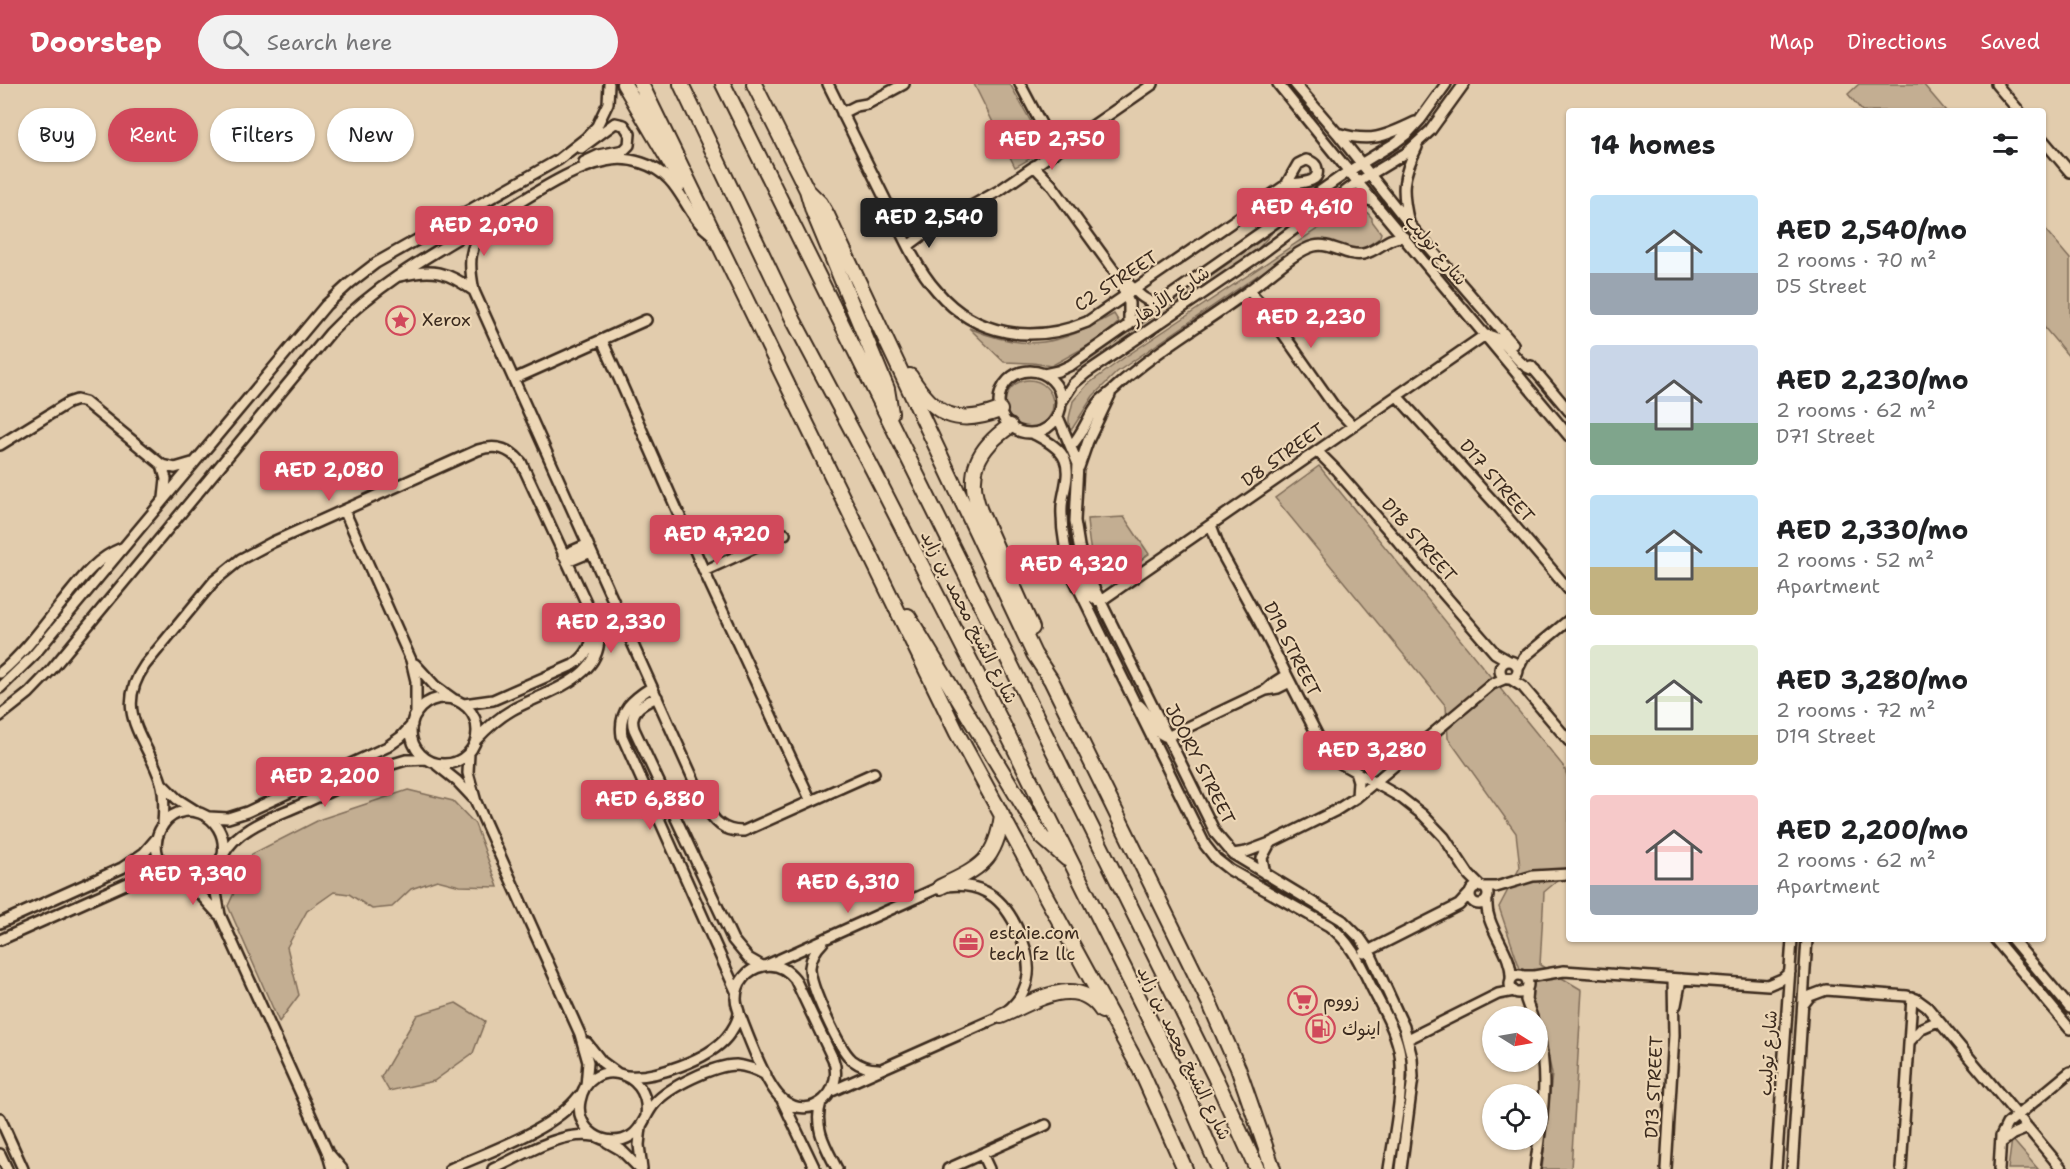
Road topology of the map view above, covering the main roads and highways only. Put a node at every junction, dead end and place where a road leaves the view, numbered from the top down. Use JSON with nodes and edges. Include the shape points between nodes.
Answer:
{"nodes":[{"id":1,"x":624,"y":84,"type":"edge"},
{"id":2,"x":641,"y":84,"type":"edge"},
{"id":3,"x":681,"y":84,"type":"edge"},
{"id":4,"x":723,"y":84,"type":"edge"},
{"id":5,"x":754,"y":84,"type":"edge"},
{"id":6,"x":807,"y":190,"type":"junction"},
{"id":7,"x":704,"y":215,"type":"junction"},
{"id":8,"x":872,"y":314,"type":"junction"},
{"id":9,"x":1000,"y":410,"type":"road end"},
{"id":10,"x":891,"y":423,"type":"junction"},
{"id":11,"x":1010,"y":426,"type":"road end"},
{"id":12,"x":892,"y":599,"type":"junction"},
{"id":13,"x":1052,"y":680,"type":"junction"},
{"id":14,"x":1002,"y":815,"type":"junction"},
{"id":15,"x":1071,"y":861,"type":"junction"},
{"id":16,"x":940,"y":887,"type":"road end"},
{"id":17,"x":1001,"y":1016,"type":"road end"},
{"id":18,"x":1141,"y":1071,"type":"junction"},
{"id":19,"x":1185,"y":1169,"type":"edge"},
{"id":20,"x":1219,"y":1169,"type":"edge"},
{"id":21,"x":1257,"y":1169,"type":"edge"},
{"id":22,"x":1273,"y":1169,"type":"edge"}],
"edges":[{"from":1,"to":7,"type":"highway","via":[[668,162]]},
{"from":2,"to":7,"type":"highway"},
{"from":3,"to":15,"type":"highway","name":"شارع الشيخ محمد بن زايد","via":[[794,321]]},
{"from":4,"to":10,"type":"highway","name":"شارع الشيخ محمد بن زايد"},
{"from":5,"to":6,"type":"highway"},
{"from":6,"to":8,"type":"highway","via":[[827,215]]},
{"from":6,"to":10,"type":"highway","via":[[887,389]]},
{"from":7,"to":12,"type":"highway"},
{"from":8,"to":9,"type":"highway","via":[[921,393],[938,409],[970,418]]},
{"from":8,"to":13,"type":"highway","via":[[1034,654]]},
{"from":10,"to":21,"type":"highway","name":"شارع الشيخ محمد بن زايد","via":[[1210,1066]]},
{"from":11,"to":13,"type":"highway","via":[[993,437],[982,451],[976,468],[975,494]]},
{"from":12,"to":14,"type":"highway"},
{"from":12,"to":15,"type":"highway","via":[[912,621],[1042,837]]},
{"from":13,"to":22,"type":"highway","via":[[1210,1004],[1238,1068]]},
{"from":14,"to":16,"type":"highway","via":[[991,854],[970,872]]},
{"from":14,"to":18,"type":"highway"},
{"from":15,"to":20,"type":"highway","name":"شارع الشيخ محمد بن زايد","via":[[1186,1093]]},
{"from":17,"to":18,"type":"highway","via":[[1059,992],[1087,996],[1098,1004]]},
{"from":18,"to":19,"type":"highway"}]}
